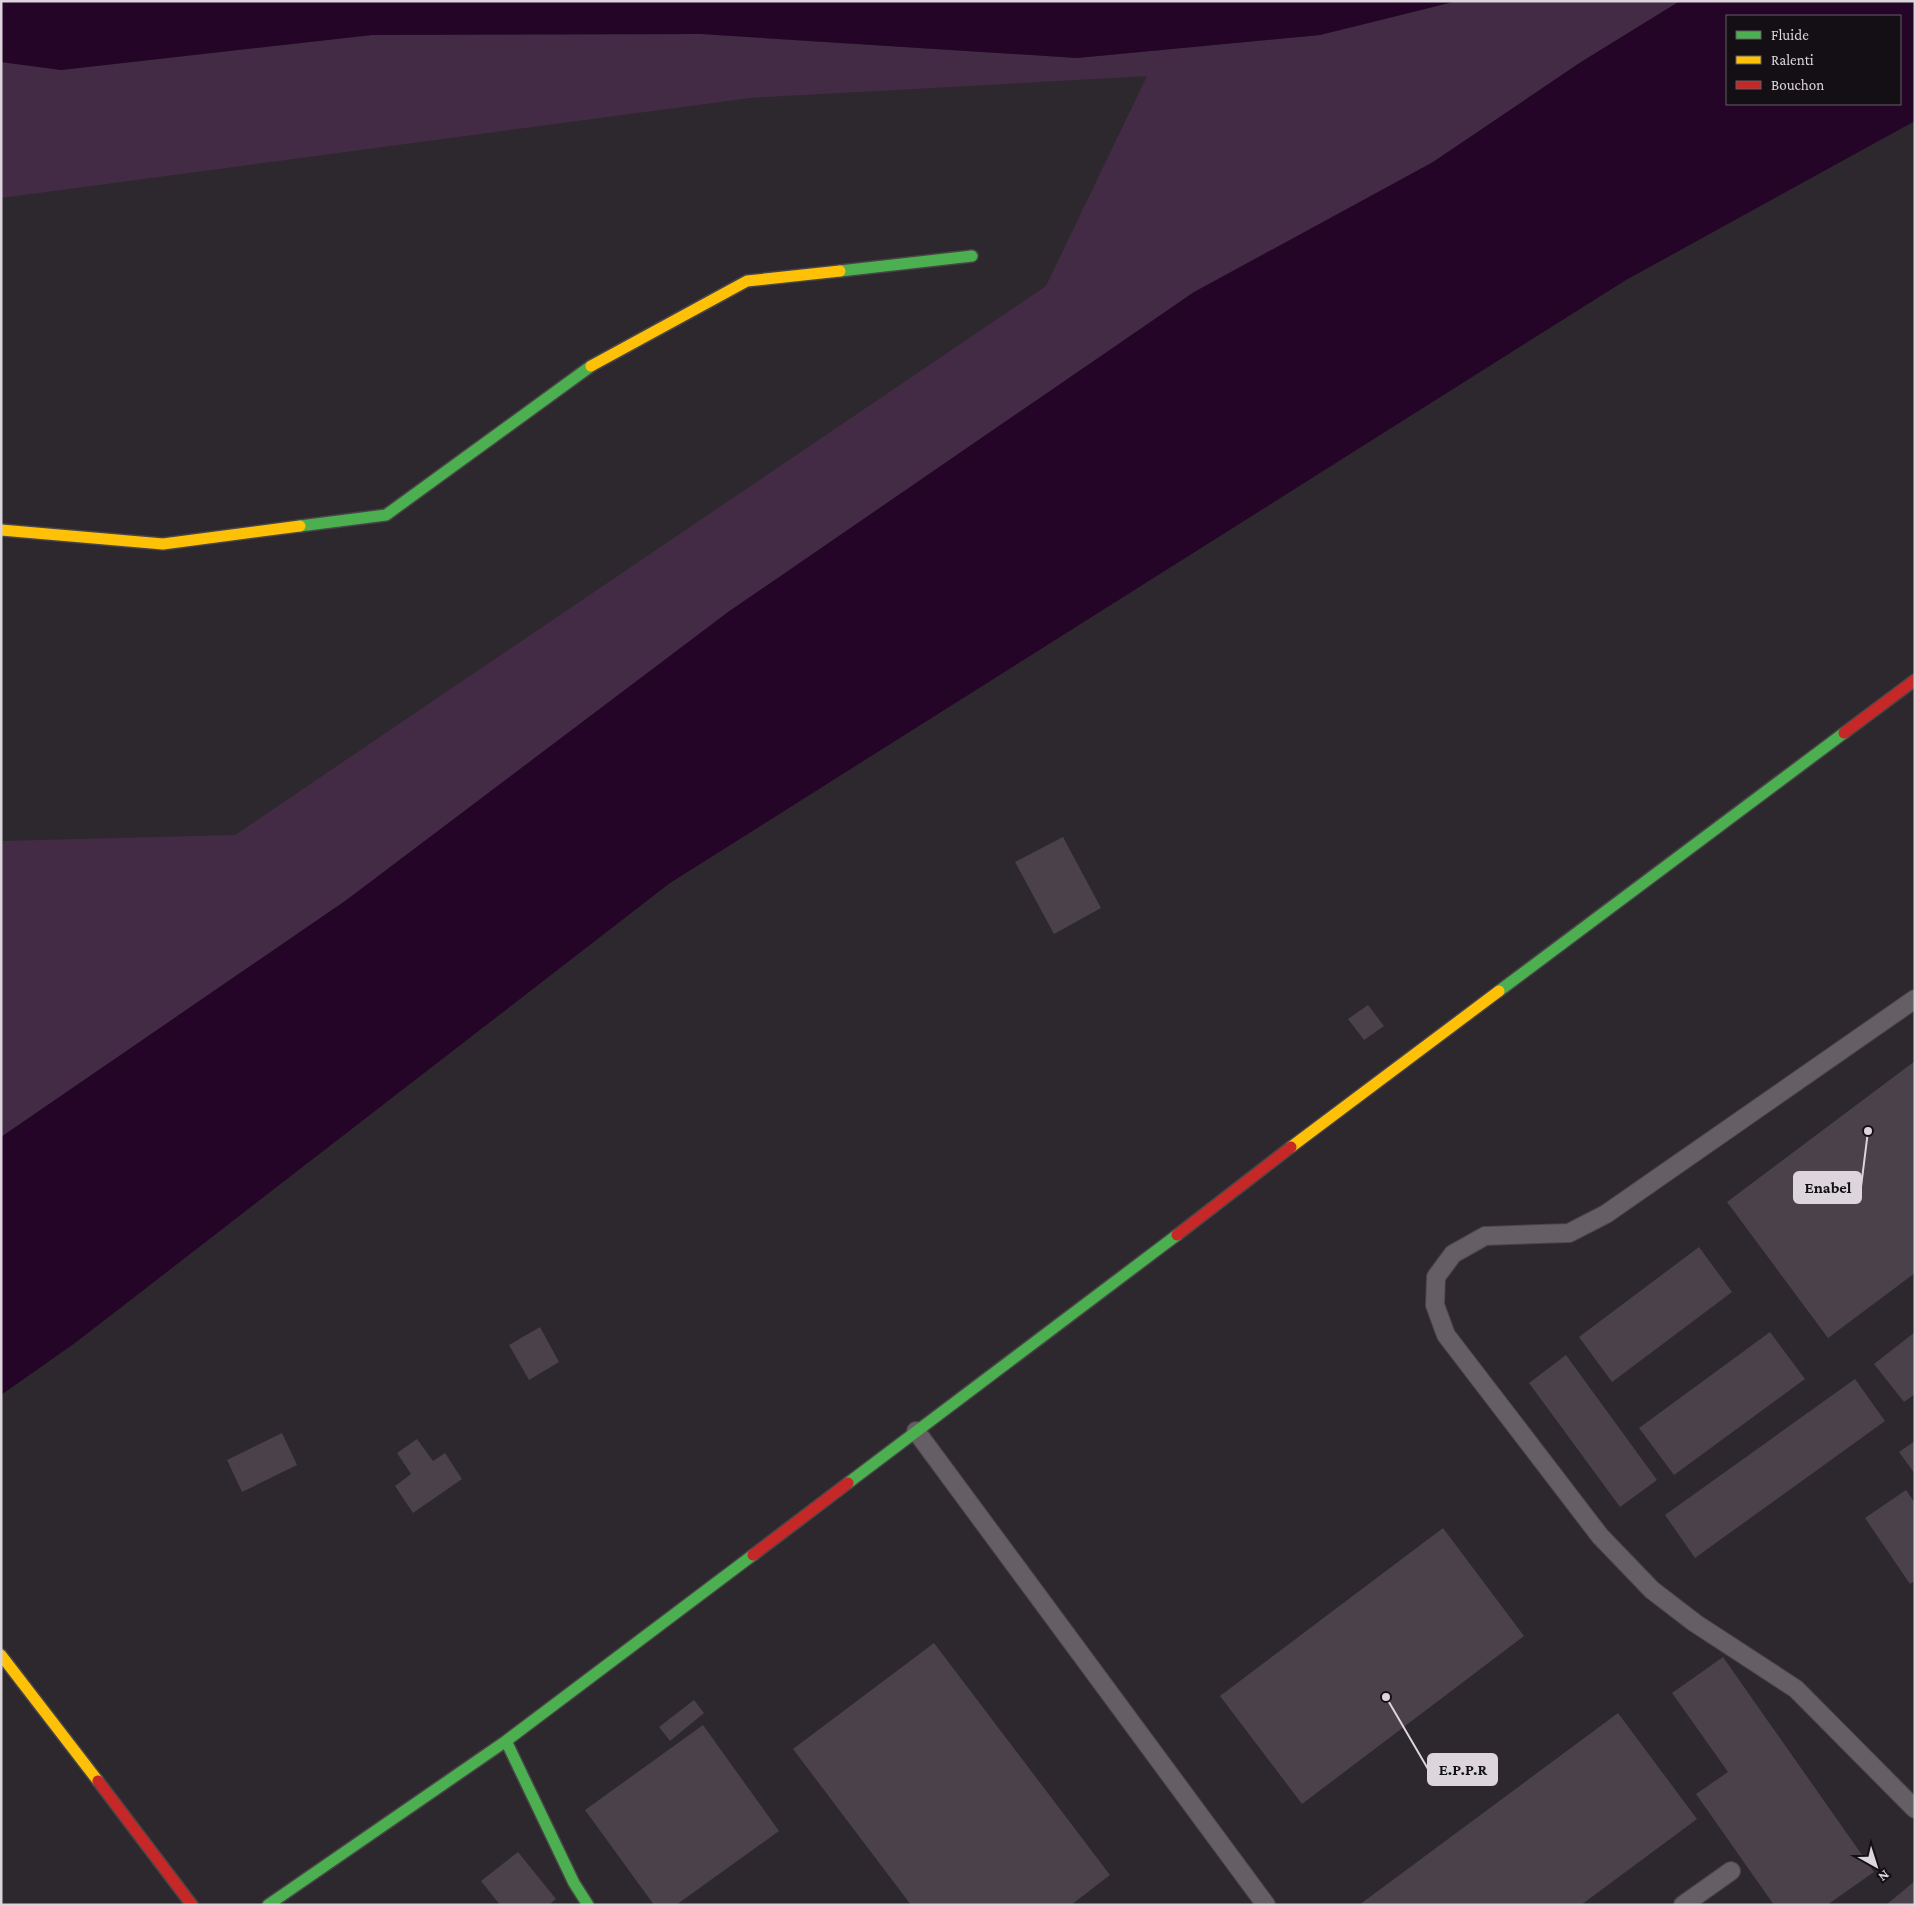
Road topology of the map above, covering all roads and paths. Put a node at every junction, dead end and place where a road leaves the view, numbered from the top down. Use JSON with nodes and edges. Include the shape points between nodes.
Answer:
{"nodes":[{"id":1,"x":972,"y":256,"type":"dead end"},
{"id":2,"x":1,"y":530,"type":"edge"},
{"id":3,"x":1915,"y":680,"type":"edge"},
{"id":4,"x":1915,"y":999,"type":"edge"},
{"id":5,"x":916,"y":1431,"type":"junction"},
{"id":6,"x":1,"y":1655,"type":"edge"},
{"id":7,"x":506,"y":1741,"type":"junction"},
{"id":8,"x":1915,"y":1809,"type":"edge"},
{"id":9,"x":1731,"y":1870,"type":"dead end"},
{"id":10,"x":192,"y":1905,"type":"edge"},
{"id":11,"x":268,"y":1905,"type":"edge"},
{"id":12,"x":588,"y":1905,"type":"edge"},
{"id":13,"x":1266,"y":1905,"type":"edge"},
{"id":14,"x":1682,"y":1905,"type":"edge"}],
"edges":[{"from":1,"to":2,"type":"main road","via":[[747,280],[589,367],[386,515],[163,544]]},
{"from":3,"to":5,"type":"main road"},
{"from":4,"to":8,"type":"lane","via":[[1606,1214],[1569,1233],[1486,1236],[1453,1254],[1436,1277],[1435,1305],[1446,1335],[1600,1536],[1652,1590],[1695,1623],[1796,1689]]},
{"from":5,"to":7,"type":"main road"},
{"from":5,"to":13,"type":"lane"},
{"from":6,"to":10,"type":"main road"},
{"from":7,"to":11,"type":"main road"},
{"from":7,"to":12,"type":"main road","via":[[574,1883]]},
{"from":9,"to":14,"type":"lane"}]}
